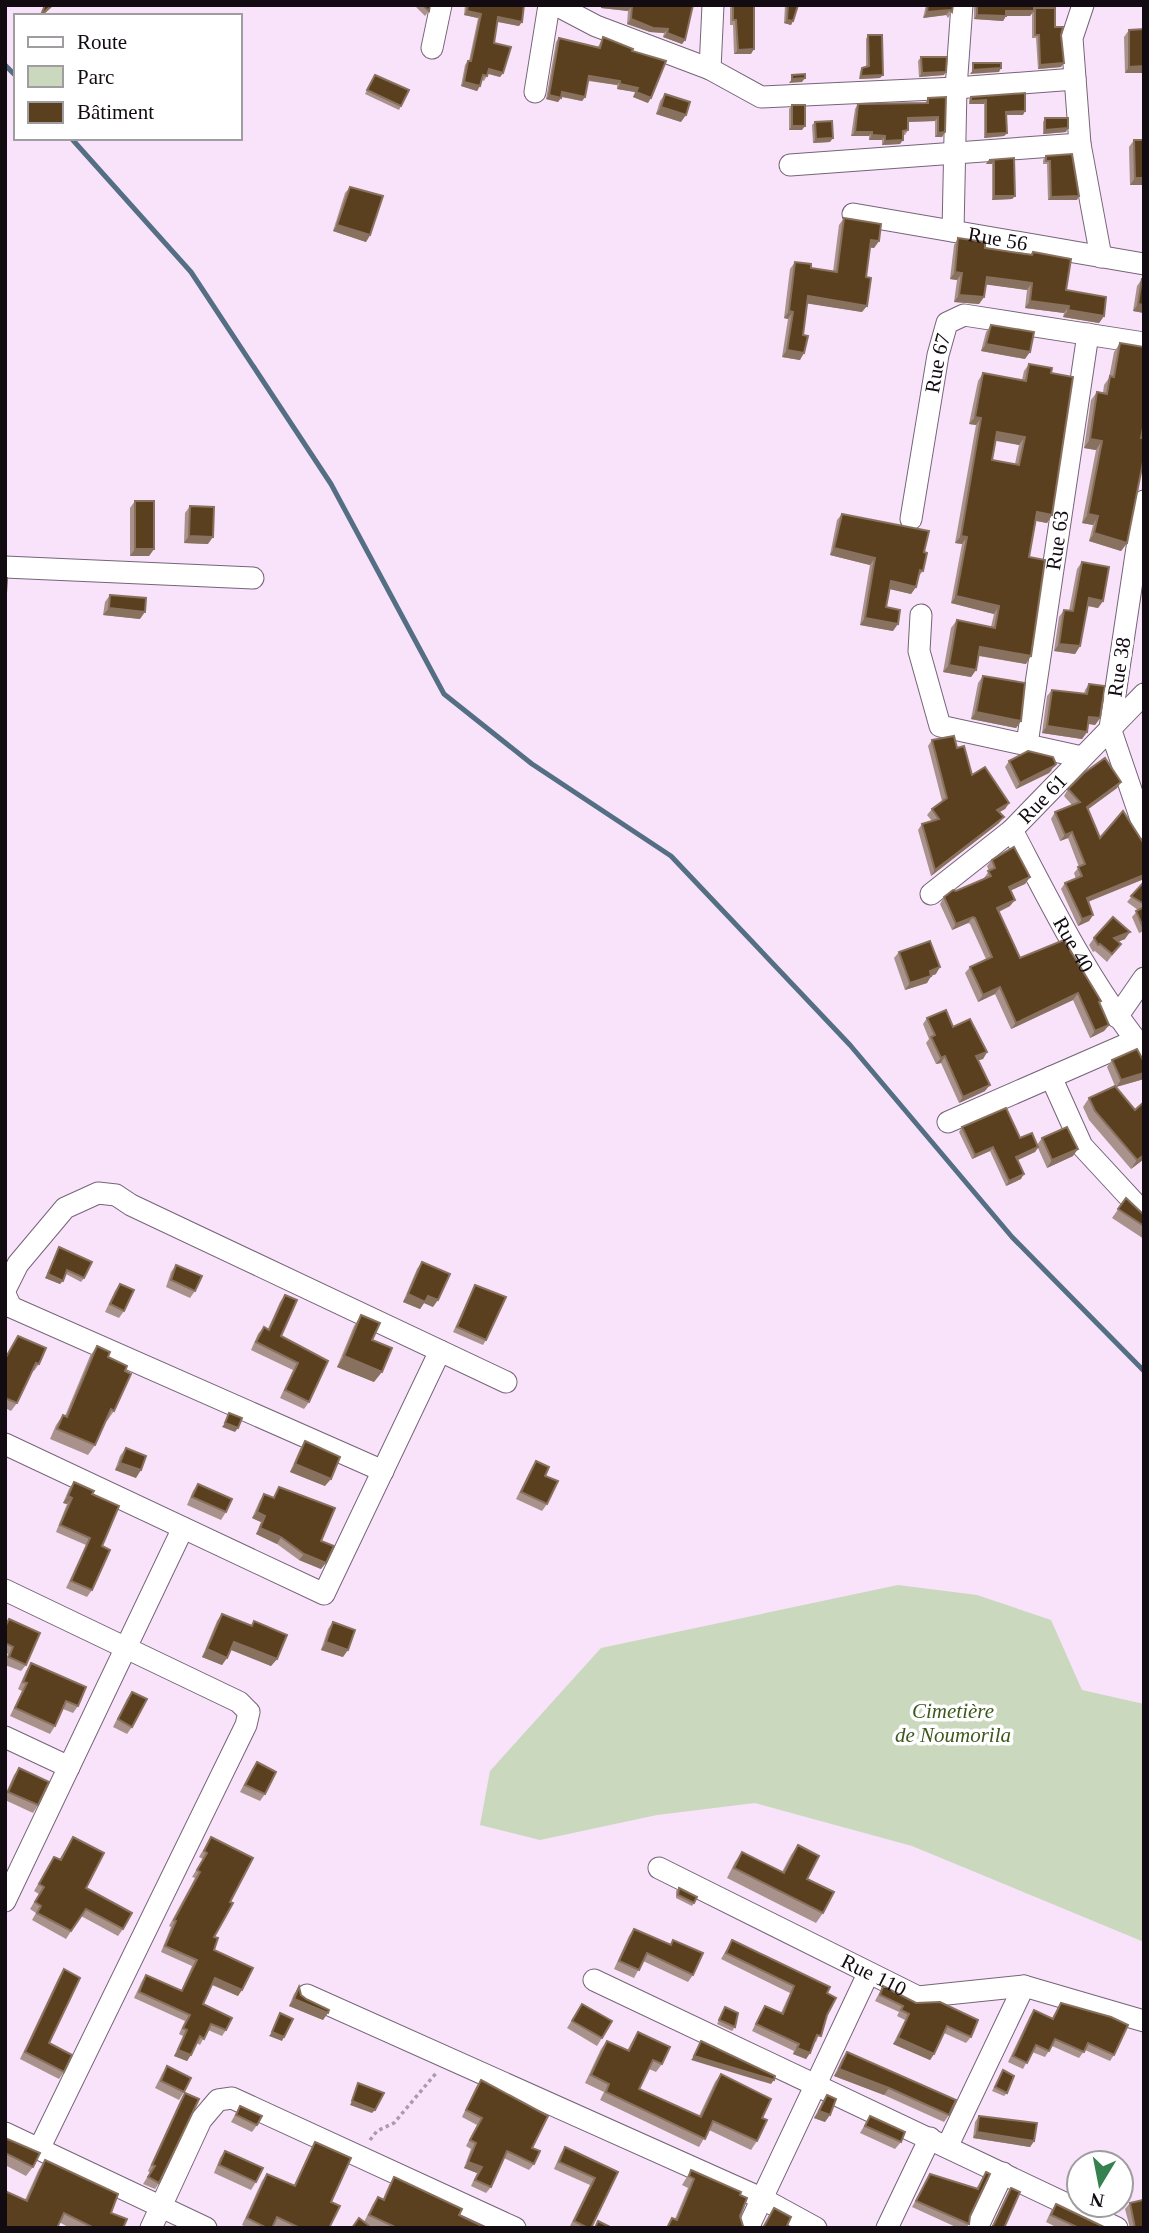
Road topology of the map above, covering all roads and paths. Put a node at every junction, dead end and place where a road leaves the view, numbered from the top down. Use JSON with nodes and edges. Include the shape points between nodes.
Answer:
{"nodes":[{"id":1,"x":441,"y":5,"type":"edge"},
{"id":2,"x":549,"y":5,"type":"edge"},
{"id":3,"x":556,"y":5,"type":"edge"},
{"id":4,"x":713,"y":5,"type":"edge"},
{"id":5,"x":962,"y":5,"type":"edge"},
{"id":6,"x":1083,"y":5,"type":"edge"},
{"id":7,"x":432,"y":48,"type":"dead end"},
{"id":8,"x":710,"y":69,"type":"junction"},
{"id":9,"x":1075,"y":79,"type":"junction"},
{"id":10,"x":956,"y":88,"type":"junction"},
{"id":11,"x":535,"y":92,"type":"dead end"},
{"id":12,"x":1080,"y":144,"type":"junction"},
{"id":13,"x":955,"y":153,"type":"junction"},
{"id":14,"x":790,"y":165,"type":"dead end"},
{"id":15,"x":853,"y":214,"type":"dead end"},
{"id":16,"x":953,"y":231,"type":"junction"},
{"id":17,"x":1101,"y":257,"type":"junction"},
{"id":18,"x":1144,"y":264,"type":"edge"},
{"id":19,"x":1088,"y":334,"type":"junction"},
{"id":20,"x":1144,"y":343,"type":"edge"},
{"id":21,"x":1144,"y":501,"type":"edge"},
{"id":22,"x":911,"y":519,"type":"dead end"},
{"id":23,"x":5,"y":567,"type":"edge"},
{"id":24,"x":253,"y":578,"type":"dead end"},
{"id":25,"x":921,"y":615,"type":"dead end"},
{"id":26,"x":1144,"y":694,"type":"edge"},
{"id":27,"x":1110,"y":728,"type":"junction"},
{"id":28,"x":1027,"y":744,"type":"junction"},
{"id":29,"x":1082,"y":757,"type":"junction"},
{"id":30,"x":1142,"y":820,"type":"edge"},
{"id":31,"x":1013,"y":830,"type":"junction"},
{"id":32,"x":931,"y":894,"type":"dead end"},
{"id":33,"x":1144,"y":978,"type":"edge"},
{"id":34,"x":1117,"y":1017,"type":"junction"},
{"id":35,"x":1140,"y":1045,"type":"edge"},
{"id":36,"x":1052,"y":1077,"type":"junction"},
{"id":37,"x":948,"y":1122,"type":"dead end"},
{"id":38,"x":1144,"y":1213,"type":"edge"},
{"id":39,"x":7,"y":1301,"type":"edge"},
{"id":40,"x":440,"y":1351,"type":"junction"},
{"id":41,"x":506,"y":1382,"type":"dead end"},
{"id":42,"x":5,"y":1444,"type":"edge"},
{"id":43,"x":383,"y":1471,"type":"junction"},
{"id":44,"x":183,"y":1528,"type":"junction"},
{"id":45,"x":5,"y":1590,"type":"edge"},
{"id":46,"x":126,"y":1647,"type":"junction"},
{"id":47,"x":5,"y":1737,"type":"edge"},
{"id":48,"x":69,"y":1767,"type":"junction"},
{"id":49,"x":659,"y":1868,"type":"dead end"},
{"id":50,"x":7,"y":1893,"type":"edge"},
{"id":51,"x":868,"y":1974,"type":"junction"},
{"id":52,"x":594,"y":1980,"type":"dead end"},
{"id":53,"x":1024,"y":1986,"type":"junction"},
{"id":54,"x":307,"y":1995,"type":"dead end"},
{"id":55,"x":1144,"y":2021,"type":"edge"},
{"id":56,"x":450,"y":2057,"type":"junction"},
{"id":57,"x":815,"y":2084,"type":"junction"},
{"id":58,"x":5,"y":2133,"type":"edge"},
{"id":59,"x":938,"y":2143,"type":"junction"},
{"id":60,"x":39,"y":2149,"type":"junction"},
{"id":61,"x":357,"y":2155,"type":"junction"},
{"id":62,"x":1003,"y":2173,"type":"junction"},
{"id":63,"x":763,"y":2199,"type":"junction"},
{"id":64,"x":161,"y":2207,"type":"junction"},
{"id":65,"x":151,"y":2228,"type":"edge"},
{"id":66,"x":206,"y":2228,"type":"edge"},
{"id":67,"x":515,"y":2228,"type":"edge"},
{"id":68,"x":748,"y":2228,"type":"edge"},
{"id":69,"x":816,"y":2228,"type":"edge"},
{"id":70,"x":887,"y":2228,"type":"edge"},
{"id":71,"x":977,"y":2228,"type":"edge"},
{"id":72,"x":1117,"y":2228,"type":"edge"}],
"edges":[{"from":1,"to":7,"type":"street"},
{"from":2,"to":11,"type":"street"},
{"from":3,"to":8,"type":"street","via":[[596,26]]},
{"from":4,"to":8,"type":"street"},
{"from":5,"to":10,"type":"street"},
{"from":6,"to":9,"type":"street","via":[[1072,37]]},
{"from":8,"to":10,"type":"street","via":[[761,97]]},
{"from":9,"to":10,"type":"street"},
{"from":9,"to":12,"type":"street"},
{"from":10,"to":13,"type":"street"},
{"from":12,"to":13,"type":"street"},
{"from":12,"to":17,"type":"street"},
{"from":13,"to":14,"type":"street"},
{"from":13,"to":16,"type":"street"},
{"from":15,"to":16,"type":"street","name":"Rue 56"},
{"from":16,"to":17,"type":"street","name":"Rue 56"},
{"from":17,"to":18,"type":"street","name":"Rue 56"},
{"from":19,"to":20,"type":"street","name":"Rue 67"},
{"from":19,"to":22,"type":"street","name":"Rue 67","via":[[964,315],[947,323],[937,355]]},
{"from":19,"to":28,"type":"street","name":"Rue 63"},
{"from":21,"to":27,"type":"street","name":"Rue 38"},
{"from":23,"to":24,"type":"street"},
{"from":25,"to":28,"type":"street","via":[[919,651],[940,726]]},
{"from":26,"to":27,"type":"street","name":"Rue 61"},
{"from":27,"to":29,"type":"street","name":"Rue 61"},
{"from":27,"to":30,"type":"street","name":"Rue 38"},
{"from":28,"to":29,"type":"street"},
{"from":29,"to":31,"type":"street","name":"Rue 61"},
{"from":31,"to":32,"type":"street","name":"Rue 61"},
{"from":31,"to":34,"type":"street","name":"Rue 40"},
{"from":33,"to":34,"type":"street"},
{"from":34,"to":35,"type":"street","name":"Rue 40"},
{"from":35,"to":36,"type":"street"},
{"from":36,"to":37,"type":"street"},
{"from":36,"to":38,"type":"street","via":[[1082,1146]]},
{"from":39,"to":40,"type":"street","via":[[18,1264],[65,1208],[98,1193],[116,1195]]},
{"from":39,"to":43,"type":"street"},
{"from":40,"to":41,"type":"street"},
{"from":40,"to":43,"type":"street"},
{"from":42,"to":44,"type":"street"},
{"from":43,"to":44,"type":"street","via":[[324,1594]]},
{"from":44,"to":46,"type":"street"},
{"from":45,"to":46,"type":"street"},
{"from":46,"to":48,"type":"street"},
{"from":46,"to":60,"type":"street","via":[[239,1702],[249,1712]]},
{"from":47,"to":48,"type":"street"},
{"from":48,"to":50,"type":"street"},
{"from":49,"to":51,"type":"street","name":"Rue 110"},
{"from":51,"to":53,"type":"street","name":"Rue 110","via":[[918,1997]]},
{"from":51,"to":57,"type":"street"},
{"from":52,"to":57,"type":"street"},
{"from":53,"to":55,"type":"street","name":"Rue 110"},
{"from":53,"to":59,"type":"street"},
{"from":54,"to":56,"type":"street"},
{"from":56,"to":61,"type":"path","via":[[394,2123],[377,2131]]},
{"from":56,"to":63,"type":"street"},
{"from":57,"to":59,"type":"street"},
{"from":57,"to":63,"type":"street"},
{"from":58,"to":60,"type":"street"},
{"from":59,"to":62,"type":"street"},
{"from":59,"to":70,"type":"street"},
{"from":60,"to":64,"type":"street"},
{"from":61,"to":64,"type":"street","via":[[232,2098],[218,2100],[201,2120]]},
{"from":61,"to":67,"type":"street"},
{"from":62,"to":71,"type":"street"},
{"from":62,"to":72,"type":"street"},
{"from":63,"to":68,"type":"street"},
{"from":63,"to":69,"type":"street"},
{"from":64,"to":65,"type":"street"},
{"from":64,"to":66,"type":"street"}]}
